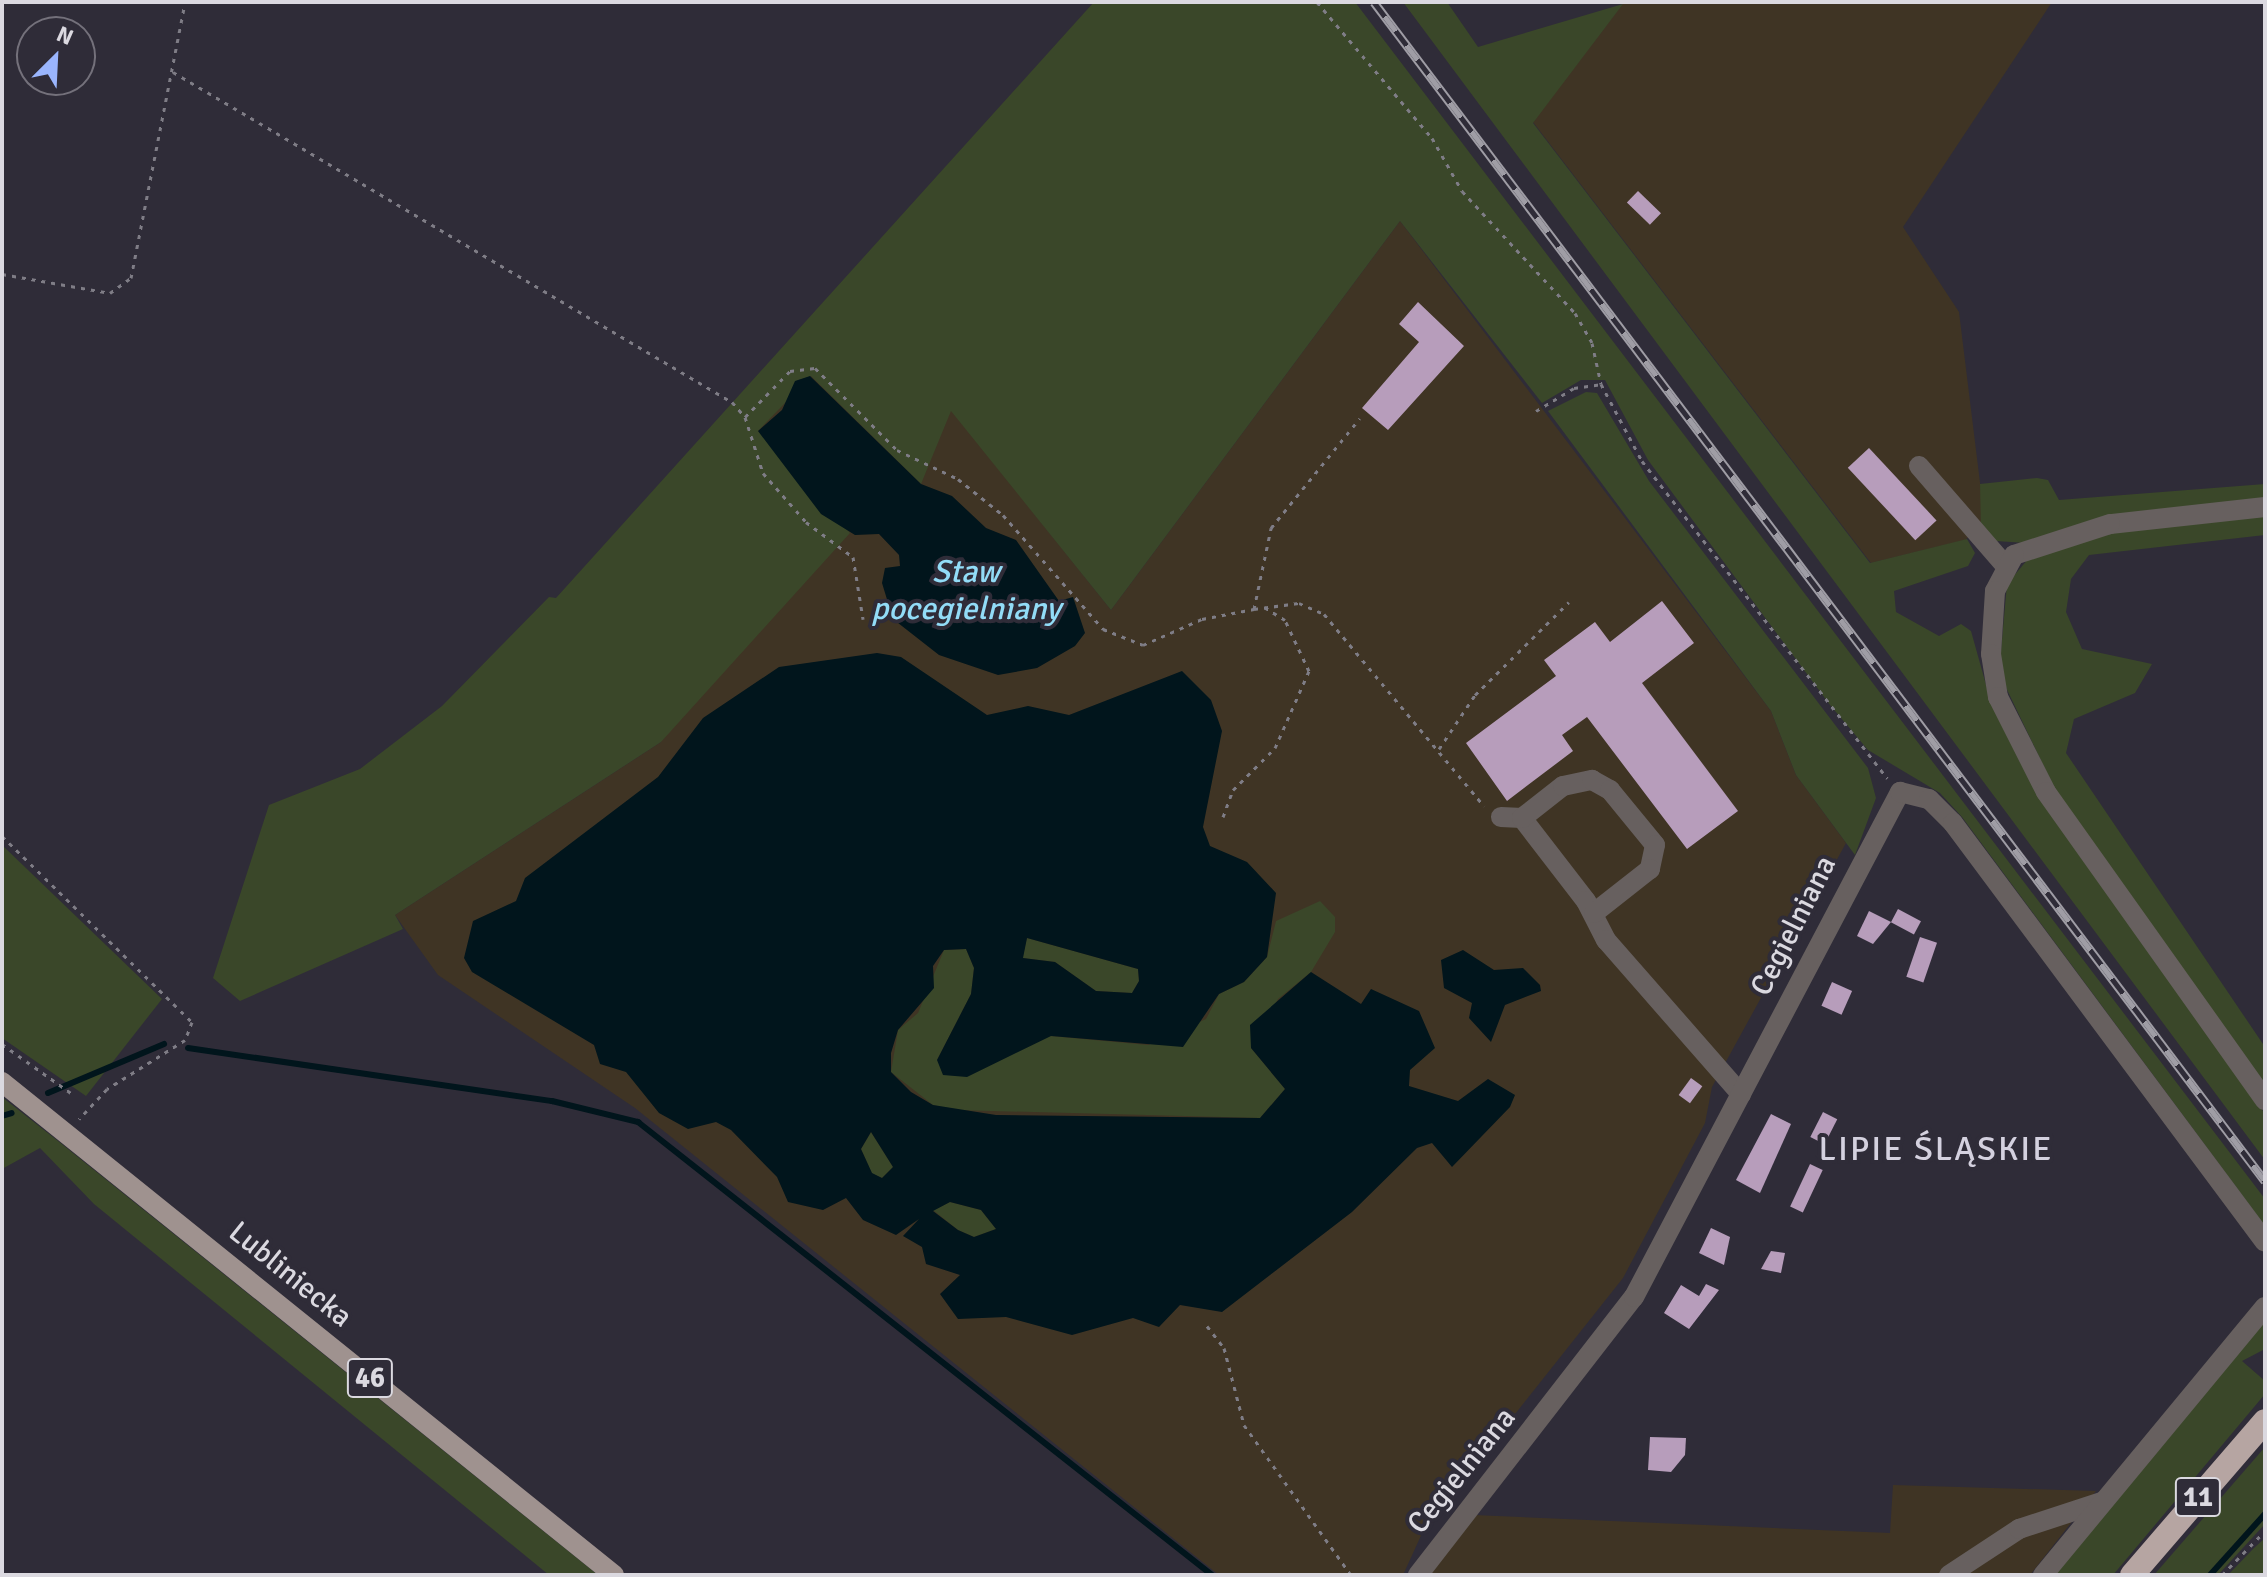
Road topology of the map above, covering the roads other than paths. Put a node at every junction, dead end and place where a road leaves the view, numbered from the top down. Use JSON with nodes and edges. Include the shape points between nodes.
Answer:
{"nodes":[{"id":1,"x":1919,"y":466,"type":"dead end"},
{"id":2,"x":2265,"y":507,"type":"edge"},
{"id":3,"x":2004,"y":564,"type":"junction"},
{"id":4,"x":1501,"y":817,"type":"road end"},
{"id":5,"x":1522,"y":818,"type":"junction"},
{"id":6,"x":1594,"y":913,"type":"junction"},
{"id":7,"x":2,"y":1082,"type":"edge"},
{"id":8,"x":1741,"y":1094,"type":"junction"},
{"id":9,"x":2265,"y":1100,"type":"edge"},
{"id":10,"x":2265,"y":1242,"type":"edge"},
{"id":11,"x":2265,"y":1307,"type":"edge"},
{"id":12,"x":2265,"y":1421,"type":"edge"},
{"id":13,"x":2101,"y":1502,"type":"junction"},
{"id":14,"x":614,"y":1575,"type":"edge"},
{"id":15,"x":1419,"y":1575,"type":"edge"},
{"id":16,"x":1949,"y":1575,"type":"edge"},
{"id":17,"x":2043,"y":1575,"type":"edge"},
{"id":18,"x":2132,"y":1575,"type":"edge"}],
"edges":[{"from":1,"to":3,"type":"street"},
{"from":2,"to":3,"type":"street","via":[[2076,531]]},
{"from":3,"to":9,"type":"street","via":[[1991,654],[2008,722],[2071,832]]},
{"from":4,"to":5,"type":"street"},
{"from":5,"to":6,"type":"street"},
{"from":5,"to":6,"type":"street","via":[[1563,786],[1592,780],[1610,790],[1655,845],[1650,869]]},
{"from":6,"to":8,"type":"street","via":[[1611,948]]},
{"from":7,"to":14,"type":"main road","name":"Lubliniecka","number":"46"},
{"from":8,"to":10,"type":"street","name":"Cegielniana","via":[[1900,792],[1929,799],[1953,823]]},
{"from":8,"to":15,"type":"street","name":"Cegielniana","via":[[1616,1325]]},
{"from":11,"to":13,"type":"street"},
{"from":12,"to":18,"type":"highway","number":"11"},
{"from":13,"to":16,"type":"street","via":[[2019,1529]]},
{"from":13,"to":17,"type":"street"}]}
